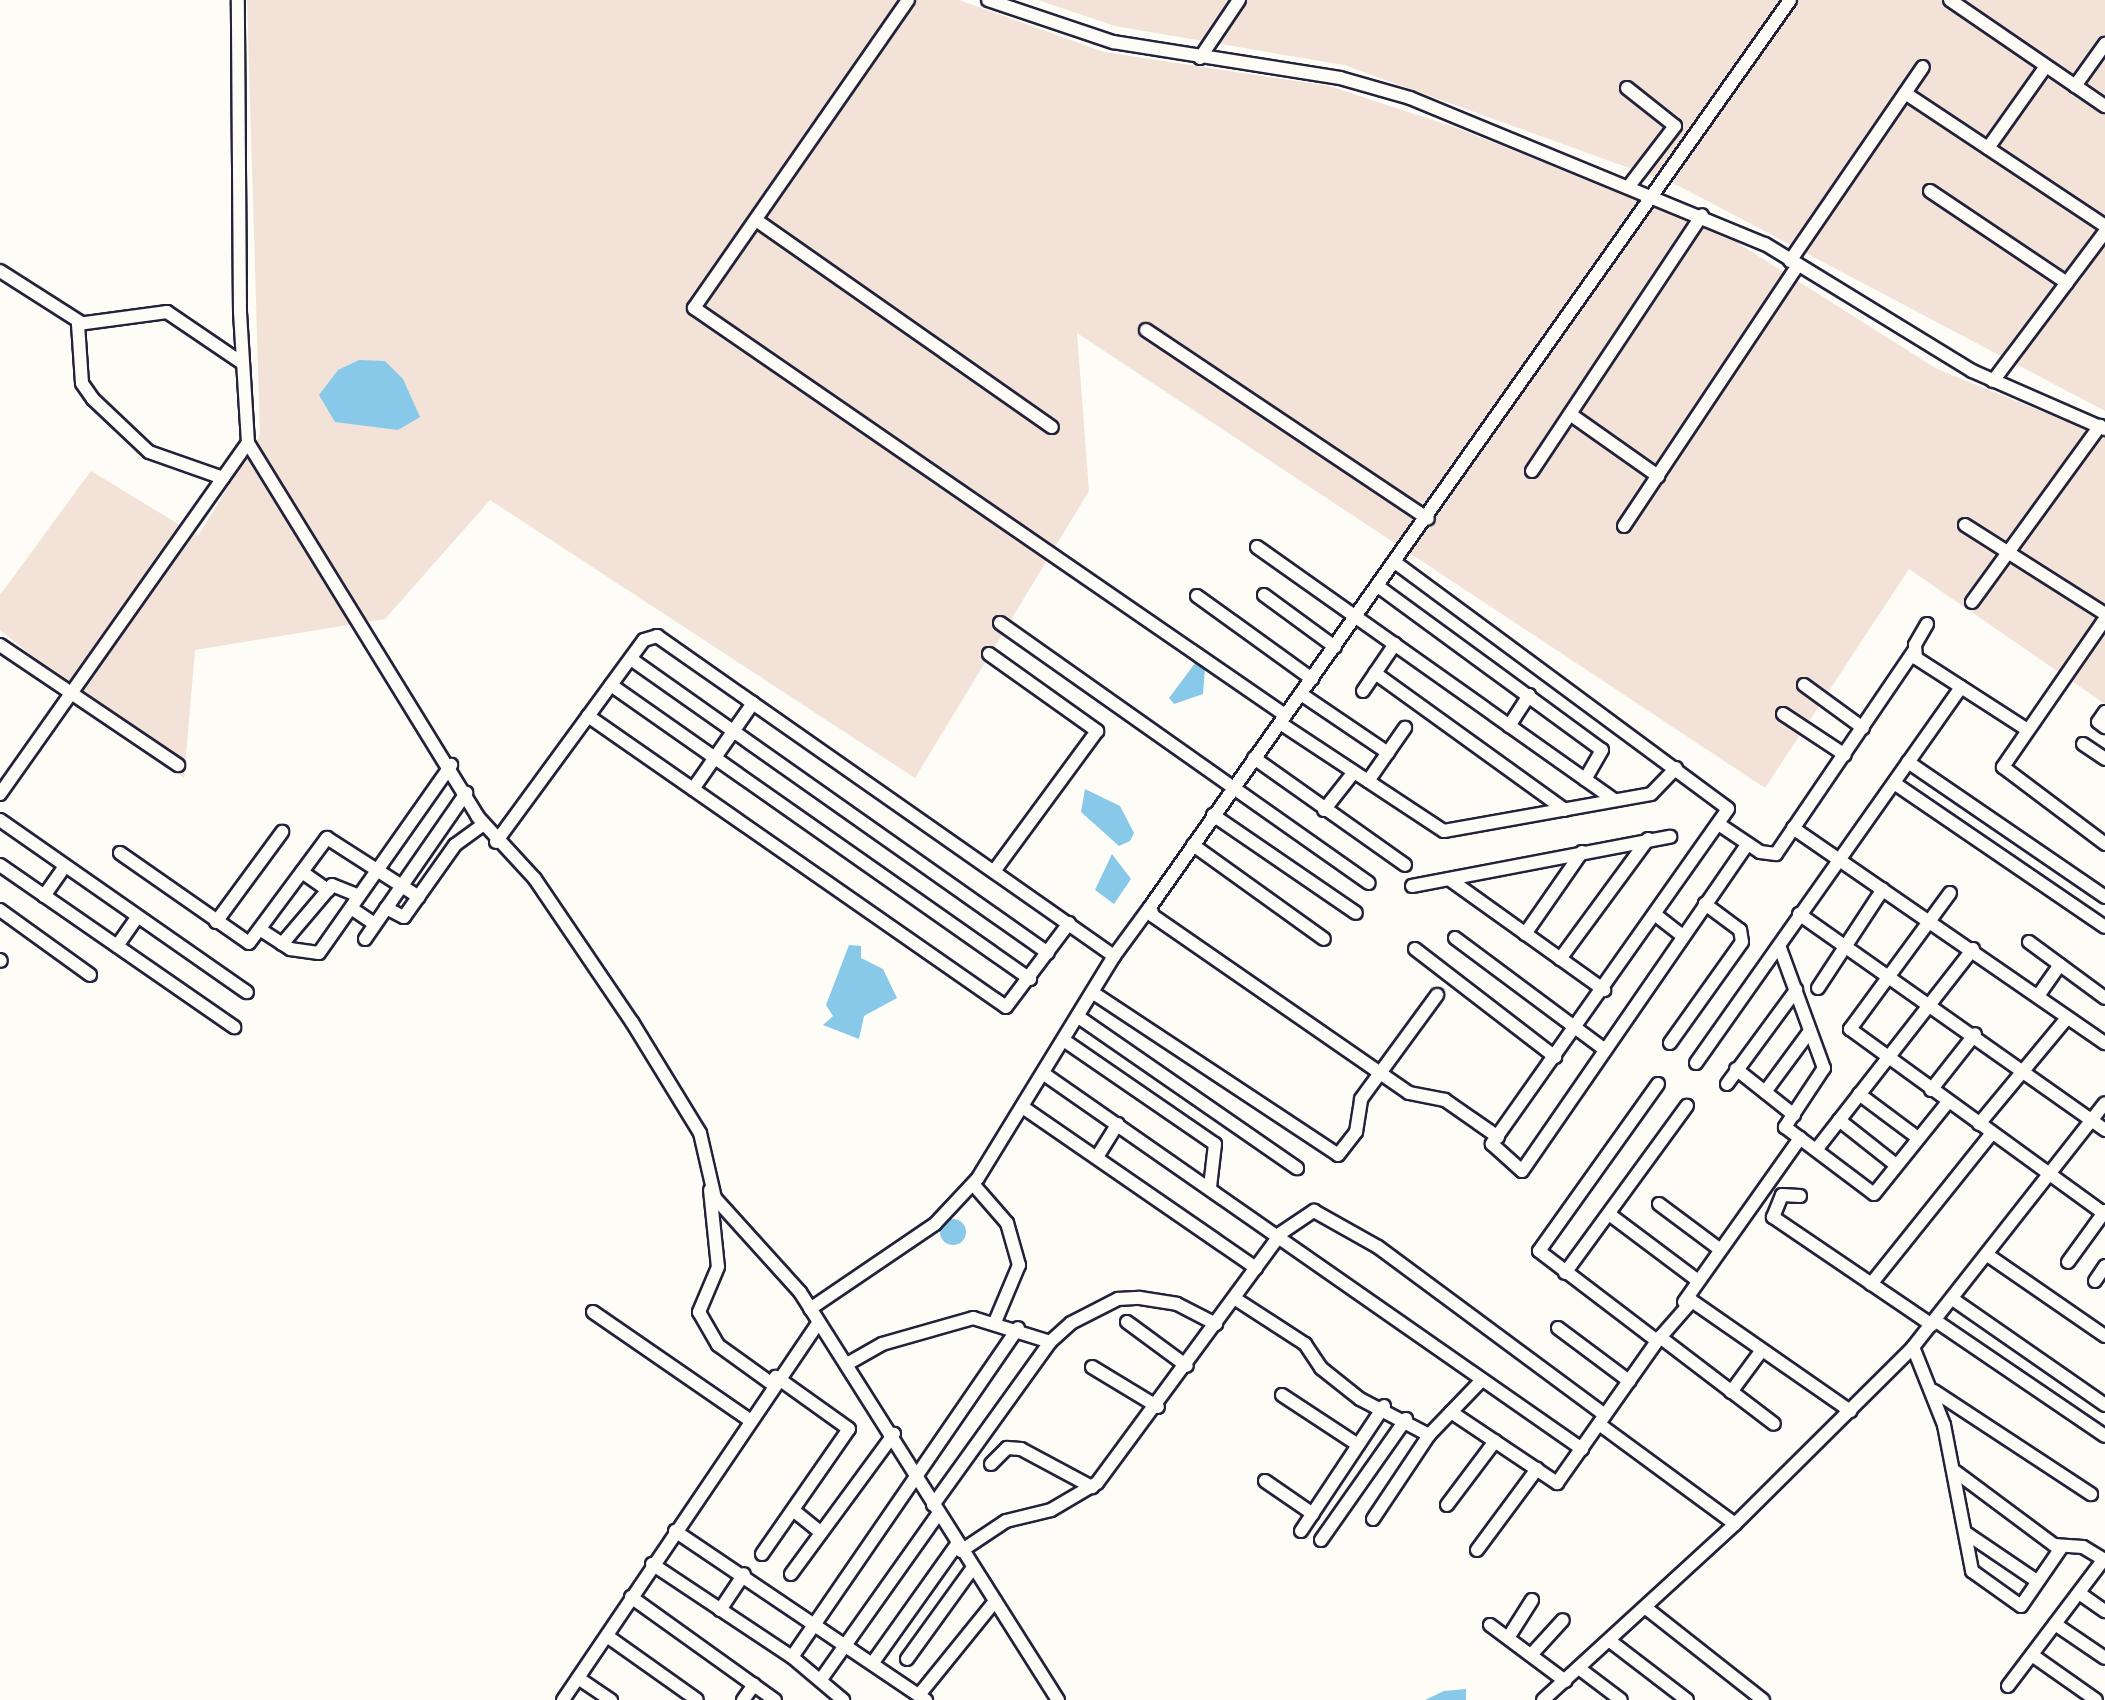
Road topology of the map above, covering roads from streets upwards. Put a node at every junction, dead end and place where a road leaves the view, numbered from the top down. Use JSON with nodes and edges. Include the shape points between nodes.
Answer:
{"nodes":[{"id":1,"x":238,"y":0,"type":"edge"},
{"id":2,"x":908,"y":0,"type":"edge"},
{"id":3,"x":988,"y":0,"type":"edge"},
{"id":4,"x":1239,"y":0,"type":"edge"},
{"id":5,"x":1790,"y":0,"type":"edge"},
{"id":6,"x":1950,"y":0,"type":"edge"},
{"id":7,"x":2105,"y":44,"type":"edge"},
{"id":8,"x":1200,"y":58,"type":"junction"},
{"id":9,"x":2046,"y":66,"type":"junction"},
{"id":10,"x":1923,"y":67,"type":"dead end"},
{"id":11,"x":2075,"y":86,"type":"junction"},
{"id":12,"x":1627,"y":88,"type":"dead end"},
{"id":13,"x":1905,"y":93,"type":"junction"},
{"id":14,"x":2105,"y":106,"type":"edge"},
{"id":15,"x":1988,"y":148,"type":"junction"},
{"id":16,"x":1629,"y":186,"type":"junction"},
{"id":17,"x":1930,"y":191,"type":"dead end"},
{"id":18,"x":1654,"y":196,"type":"junction"},
{"id":19,"x":1702,"y":215,"type":"junction"},
{"id":20,"x":756,"y":220,"type":"junction"},
{"id":21,"x":2105,"y":226,"type":"edge"},
{"id":22,"x":2105,"y":232,"type":"edge"},
{"id":23,"x":1794,"y":263,"type":"junction"},
{"id":24,"x":0,"y":271,"type":"edge"},
{"id":25,"x":2067,"y":283,"type":"junction"},
{"id":26,"x":80,"y":322,"type":"junction"},
{"id":27,"x":1146,"y":330,"type":"dead end"},
{"id":28,"x":242,"y":363,"type":"junction"},
{"id":29,"x":1993,"y":381,"type":"junction"},
{"id":30,"x":1570,"y":414,"type":"junction"},
{"id":31,"x":1052,"y":427,"type":"dead end"},
{"id":32,"x":2102,"y":427,"type":"edge"},
{"id":33,"x":248,"y":443,"type":"junction"},
{"id":34,"x":1532,"y":471,"type":"dead end"},
{"id":35,"x":1658,"y":476,"type":"junction"},
{"id":36,"x":223,"y":478,"type":"junction"},
{"id":37,"x":1428,"y":519,"type":"junction"},
{"id":38,"x":1965,"y":525,"type":"dead end"},
{"id":39,"x":1624,"y":526,"type":"dead end"},
{"id":40,"x":1257,"y":547,"type":"dead end"},
{"id":41,"x":2007,"y":555,"type":"junction"},
{"id":42,"x":1396,"y":563,"type":"junction"},
{"id":43,"x":1379,"y":587,"type":"junction"},
{"id":44,"x":1264,"y":595,"type":"dead end"},
{"id":45,"x":1197,"y":596,"type":"dead end"},
{"id":46,"x":1972,"y":602,"type":"dead end"},
{"id":47,"x":2105,"y":616,"type":"edge"},
{"id":48,"x":1356,"y":617,"type":"junction"},
{"id":49,"x":1000,"y":623,"type":"dead end"},
{"id":50,"x":1927,"y":624,"type":"dead end"},
{"id":51,"x":1395,"y":644,"type":"junction"},
{"id":52,"x":0,"y":645,"type":"edge"},
{"id":53,"x":1335,"y":647,"type":"junction"},
{"id":54,"x":1914,"y":651,"type":"junction"},
{"id":55,"x":989,"y":654,"type":"dead end"},
{"id":56,"x":631,"y":659,"type":"junction"},
{"id":57,"x":1375,"y":673,"type":"junction"},
{"id":58,"x":1312,"y":679,"type":"junction"},
{"id":59,"x":611,"y":685,"type":"junction"},
{"id":60,"x":1804,"y":685,"type":"dead end"},
{"id":61,"x":1961,"y":687,"type":"junction"},
{"id":62,"x":1363,"y":691,"type":"dead end"},
{"id":63,"x":72,"y":692,"type":"junction"},
{"id":64,"x":1301,"y":694,"type":"junction"},
{"id":65,"x":1529,"y":695,"type":"junction"},
{"id":66,"x":753,"y":703,"type":"junction"},
{"id":67,"x":2105,"y":712,"type":"edge"},
{"id":68,"x":1783,"y":714,"type":"dead end"},
{"id":69,"x":588,"y":716,"type":"junction"},
{"id":70,"x":1282,"y":719,"type":"junction"},
{"id":71,"x":1509,"y":726,"type":"junction"},
{"id":72,"x":2105,"y":727,"type":"edge"},
{"id":73,"x":1405,"y":728,"type":"dead end"},
{"id":74,"x":1863,"y":728,"type":"junction"},
{"id":75,"x":2026,"y":729,"type":"junction"},
{"id":76,"x":732,"y":732,"type":"junction"},
{"id":77,"x":2083,"y":744,"type":"dead end"},
{"id":78,"x":1388,"y":753,"type":"junction"},
{"id":79,"x":1845,"y":755,"type":"junction"},
{"id":80,"x":714,"y":757,"type":"junction"},
{"id":81,"x":1254,"y":758,"type":"junction"},
{"id":82,"x":2105,"y":759,"type":"edge"},
{"id":83,"x":1908,"y":762,"type":"junction"},
{"id":84,"x":178,"y":765,"type":"dead end"},
{"id":85,"x":451,"y":765,"type":"junction"},
{"id":86,"x":1676,"y":768,"type":"junction"},
{"id":87,"x":1354,"y":772,"type":"junction"},
{"id":88,"x":1585,"y":780,"type":"junction"},
{"id":89,"x":1368,"y":781,"type":"junction"},
{"id":90,"x":1894,"y":783,"type":"junction"},
{"id":91,"x":1233,"y":787,"type":"junction"},
{"id":92,"x":693,"y":789,"type":"junction"},
{"id":93,"x":466,"y":793,"type":"junction"},
{"id":94,"x":0,"y":794,"type":"edge"},
{"id":95,"x":1614,"y":800,"type":"junction"},
{"id":96,"x":1324,"y":810,"type":"junction"},
{"id":97,"x":1565,"y":810,"type":"junction"},
{"id":98,"x":1213,"y":815,"type":"junction"},
{"id":99,"x":0,"y":820,"type":"edge"},
{"id":100,"x":483,"y":825,"type":"junction"},
{"id":101,"x":1720,"y":825,"type":"junction"},
{"id":102,"x":1793,"y":828,"type":"junction"},
{"id":103,"x":282,"y":832,"type":"dead end"},
{"id":104,"x":1670,"y":837,"type":"dead end"},
{"id":105,"x":1648,"y":839,"type":"junction"},
{"id":106,"x":496,"y":842,"type":"junction"},
{"id":107,"x":1748,"y":844,"type":"junction"},
{"id":108,"x":2105,"y":844,"type":"edge"},
{"id":109,"x":1193,"y":845,"type":"junction"},
{"id":110,"x":1582,"y":852,"type":"junction"},
{"id":111,"x":120,"y":853,"type":"dead end"},
{"id":112,"x":1840,"y":857,"type":"junction"},
{"id":113,"x":0,"y":865,"type":"edge"},
{"id":114,"x":1405,"y":865,"type":"dead end"},
{"id":115,"x":64,"y":867,"type":"junction"},
{"id":116,"x":379,"y":869,"type":"junction"},
{"id":117,"x":995,"y":870,"type":"junction"},
{"id":118,"x":302,"y":872,"type":"junction"},
{"id":119,"x":1449,"y":879,"type":"junction"},
{"id":120,"x":1369,"y":883,"type":"dead end"},
{"id":121,"x":402,"y":884,"type":"junction"},
{"id":122,"x":1412,"y":886,"type":"dead end"},
{"id":123,"x":1883,"y":889,"type":"junction"},
{"id":124,"x":328,"y":890,"type":"junction"},
{"id":125,"x":1950,"y":893,"type":"dead end"},
{"id":126,"x":44,"y":896,"type":"junction"},
{"id":127,"x":359,"y":896,"type":"junction"},
{"id":128,"x":419,"y":897,"type":"junction"},
{"id":129,"x":2105,"y":897,"type":"edge"},
{"id":130,"x":284,"y":898,"type":"junction"},
{"id":131,"x":1705,"y":904,"type":"junction"},
{"id":132,"x":1150,"y":907,"type":"junction"},
{"id":133,"x":351,"y":908,"type":"junction"},
{"id":134,"x":386,"y":908,"type":"junction"},
{"id":135,"x":0,"y":910,"type":"edge"},
{"id":136,"x":306,"y":912,"type":"junction"},
{"id":137,"x":1356,"y":913,"type":"dead end"},
{"id":138,"x":1799,"y":914,"type":"junction"},
{"id":139,"x":1657,"y":916,"type":"junction"},
{"id":140,"x":137,"y":917,"type":"junction"},
{"id":141,"x":1932,"y":919,"type":"junction"},
{"id":142,"x":216,"y":922,"type":"junction"},
{"id":143,"x":1069,"y":923,"type":"junction"},
{"id":144,"x":375,"y":924,"type":"junction"},
{"id":145,"x":2105,"y":927,"type":"edge"},
{"id":146,"x":261,"y":930,"type":"junction"},
{"id":147,"x":1525,"y":934,"type":"junction"},
{"id":148,"x":1683,"y":936,"type":"junction"},
{"id":149,"x":1455,"y":938,"type":"dead end"},
{"id":150,"x":365,"y":939,"type":"dead end"},
{"id":151,"x":1324,"y":939,"type":"dead end"},
{"id":152,"x":2029,"y":942,"type":"dead end"},
{"id":153,"x":282,"y":944,"type":"junction"},
{"id":154,"x":117,"y":946,"type":"junction"},
{"id":155,"x":1845,"y":946,"type":"junction"},
{"id":156,"x":1780,"y":948,"type":"junction"},
{"id":157,"x":1415,"y":949,"type":"dead end"},
{"id":158,"x":1973,"y":949,"type":"junction"},
{"id":159,"x":1048,"y":953,"type":"junction"},
{"id":160,"x":1114,"y":956,"type":"junction"},
{"id":161,"x":1560,"y":959,"type":"junction"},
{"id":162,"x":2060,"y":965,"type":"junction"},
{"id":163,"x":90,"y":975,"type":"dead end"},
{"id":164,"x":1891,"y":975,"type":"junction"},
{"id":165,"x":1030,"y":979,"type":"junction"},
{"id":166,"x":1818,"y":988,"type":"dead end"},
{"id":167,"x":1604,"y":990,"type":"junction"},
{"id":168,"x":1796,"y":990,"type":"junction"},
{"id":169,"x":247,"y":992,"type":"dead end"},
{"id":170,"x":1095,"y":994,"type":"junction"},
{"id":171,"x":1437,"y":995,"type":"dead end"},
{"id":172,"x":2038,"y":996,"type":"junction"},
{"id":173,"x":2105,"y":998,"type":"edge"},
{"id":174,"x":1932,"y":1001,"type":"junction"},
{"id":175,"x":1080,"y":1018,"type":"junction"},
{"id":176,"x":2067,"y":1018,"type":"junction"},
{"id":177,"x":234,"y":1027,"type":"dead end"},
{"id":178,"x":1575,"y":1030,"type":"junction"},
{"id":179,"x":1810,"y":1031,"type":"junction"},
{"id":180,"x":1975,"y":1034,"type":"junction"},
{"id":181,"x":1065,"y":1041,"type":"junction"},
{"id":182,"x":1670,"y":1043,"type":"dead end"},
{"id":183,"x":2105,"y":1043,"type":"edge"},
{"id":184,"x":1605,"y":1050,"type":"junction"},
{"id":185,"x":1555,"y":1057,"type":"junction"},
{"id":186,"x":1887,"y":1058,"type":"junction"},
{"id":187,"x":1696,"y":1063,"type":"dead end"},
{"id":188,"x":1736,"y":1069,"type":"junction"},
{"id":189,"x":1380,"y":1072,"type":"junction"},
{"id":190,"x":2024,"y":1072,"type":"junction"},
{"id":191,"x":1044,"y":1074,"type":"junction"},
{"id":192,"x":1658,"y":1084,"type":"dead end"},
{"id":193,"x":1727,"y":1084,"type":"dead end"},
{"id":194,"x":1931,"y":1090,"type":"junction"},
{"id":195,"x":1765,"y":1092,"type":"junction"},
{"id":196,"x":1859,"y":1094,"type":"junction"},
{"id":197,"x":1948,"y":1102,"type":"junction"},
{"id":198,"x":2105,"y":1103,"type":"edge"},
{"id":199,"x":1687,"y":1106,"type":"dead end"},
{"id":200,"x":1024,"y":1108,"type":"junction"},
{"id":201,"x":1794,"y":1115,"type":"junction"},
{"id":202,"x":1839,"y":1120,"type":"junction"},
{"id":203,"x":2092,"y":1121,"type":"junction"},
{"id":204,"x":1118,"y":1124,"type":"junction"},
{"id":205,"x":1979,"y":1124,"type":"junction"},
{"id":206,"x":2105,"y":1130,"type":"edge"},
{"id":207,"x":1992,"y":1133,"type":"junction"},
{"id":208,"x":1498,"y":1137,"type":"junction"},
{"id":209,"x":1800,"y":1138,"type":"junction"},
{"id":210,"x":1918,"y":1138,"type":"junction"},
{"id":211,"x":1816,"y":1150,"type":"junction"},
{"id":212,"x":1097,"y":1157,"type":"junction"},
{"id":213,"x":1896,"y":1165,"type":"junction"},
{"id":214,"x":1297,"y":1168,"type":"dead end"},
{"id":215,"x":2049,"y":1174,"type":"junction"},
{"id":216,"x":973,"y":1184,"type":"junction"},
{"id":217,"x":1210,"y":1187,"type":"junction"},
{"id":218,"x":710,"y":1190,"type":"junction"},
{"id":219,"x":1800,"y":1196,"type":"dead end"},
{"id":220,"x":1659,"y":1204,"type":"dead end"},
{"id":221,"x":2105,"y":1212,"type":"edge"},
{"id":222,"x":1609,"y":1214,"type":"junction"},
{"id":223,"x":1276,"y":1239,"type":"junction"},
{"id":224,"x":1718,"y":1248,"type":"junction"},
{"id":225,"x":1989,"y":1256,"type":"junction"},
{"id":226,"x":2068,"y":1262,"type":"dead end"},
{"id":227,"x":2105,"y":1266,"type":"edge"},
{"id":228,"x":1256,"y":1268,"type":"junction"},
{"id":229,"x":1565,"y":1273,"type":"junction"},
{"id":230,"x":1697,"y":1280,"type":"junction"},
{"id":231,"x":2095,"y":1281,"type":"dead end"},
{"id":232,"x":1871,"y":1284,"type":"junction"},
{"id":233,"x":1234,"y":1298,"type":"junction"},
{"id":234,"x":1954,"y":1300,"type":"junction"},
{"id":235,"x":1684,"y":1302,"type":"junction"},
{"id":236,"x":810,"y":1309,"type":"junction"},
{"id":237,"x":593,"y":1312,"type":"dead end"},
{"id":238,"x":995,"y":1322,"type":"junction"},
{"id":239,"x":1127,"y":1322,"type":"dead end"},
{"id":240,"x":818,"y":1323,"type":"junction"},
{"id":241,"x":1934,"y":1323,"type":"junction"},
{"id":242,"x":1216,"y":1324,"type":"junction"},
{"id":243,"x":1018,"y":1328,"type":"junction"},
{"id":244,"x":1558,"y":1328,"type":"dead end"},
{"id":245,"x":2105,"y":1336,"type":"edge"},
{"id":246,"x":1658,"y":1339,"type":"junction"},
{"id":247,"x":1050,"y":1342,"type":"junction"},
{"id":248,"x":1913,"y":1347,"type":"junction"},
{"id":249,"x":1762,"y":1350,"type":"junction"},
{"id":250,"x":847,"y":1364,"type":"junction"},
{"id":251,"x":1187,"y":1366,"type":"junction"},
{"id":252,"x":1092,"y":1367,"type":"dead end"},
{"id":253,"x":774,"y":1380,"type":"junction"},
{"id":254,"x":1629,"y":1381,"type":"junction"},
{"id":255,"x":1480,"y":1382,"type":"junction"},
{"id":256,"x":1934,"y":1391,"type":"junction"},
{"id":257,"x":1731,"y":1392,"type":"junction"},
{"id":258,"x":1282,"y":1395,"type":"dead end"},
{"id":259,"x":2105,"y":1405,"type":"edge"},
{"id":260,"x":1384,"y":1406,"type":"junction"},
{"id":261,"x":1158,"y":1407,"type":"junction"},
{"id":262,"x":1850,"y":1411,"type":"junction"},
{"id":263,"x":1451,"y":1412,"type":"junction"},
{"id":264,"x":748,"y":1419,"type":"junction"},
{"id":265,"x":1406,"y":1419,"type":"junction"},
{"id":266,"x":1602,"y":1420,"type":"junction"},
{"id":267,"x":1774,"y":1424,"type":"dead end"},
{"id":268,"x":894,"y":1434,"type":"junction"},
{"id":269,"x":1429,"y":1435,"type":"junction"},
{"id":270,"x":2105,"y":1436,"type":"edge"},
{"id":271,"x":1495,"y":1441,"type":"junction"},
{"id":272,"x":1358,"y":1445,"type":"junction"},
{"id":273,"x":1582,"y":1449,"type":"junction"},
{"id":274,"x":991,"y":1464,"type":"dead end"},
{"id":275,"x":1537,"y":1469,"type":"junction"},
{"id":276,"x":1956,"y":1472,"type":"junction"},
{"id":277,"x":918,"y":1478,"type":"junction"},
{"id":278,"x":1265,"y":1481,"type":"dead end"},
{"id":279,"x":1092,"y":1487,"type":"junction"},
{"id":280,"x":2091,"y":1494,"type":"dead end"},
{"id":281,"x":1447,"y":1505,"type":"dead end"},
{"id":282,"x":793,"y":1510,"type":"junction"},
{"id":283,"x":936,"y":1510,"type":"junction"},
{"id":284,"x":1313,"y":1514,"type":"junction"},
{"id":285,"x":1373,"y":1519,"type":"dead end"},
{"id":286,"x":1735,"y":1524,"type":"junction"},
{"id":287,"x":675,"y":1531,"type":"junction"},
{"id":288,"x":1301,"y":1531,"type":"dead end"},
{"id":289,"x":821,"y":1533,"type":"junction"},
{"id":290,"x":1966,"y":1533,"type":"junction"},
{"id":291,"x":1321,"y":1540,"type":"dead end"},
{"id":292,"x":959,"y":1547,"type":"junction"},
{"id":293,"x":2061,"y":1548,"type":"junction"},
{"id":294,"x":1477,"y":1550,"type":"dead end"},
{"id":295,"x":762,"y":1554,"type":"dead end"},
{"id":296,"x":2105,"y":1560,"type":"edge"},
{"id":297,"x":652,"y":1564,"type":"junction"},
{"id":298,"x":972,"y":1569,"type":"junction"},
{"id":299,"x":744,"y":1574,"type":"junction"},
{"id":300,"x":791,"y":1574,"type":"dead end"},
{"id":301,"x":2037,"y":1581,"type":"junction"},
{"id":302,"x":2079,"y":1593,"type":"junction"},
{"id":303,"x":631,"y":1597,"type":"junction"},
{"id":304,"x":1532,"y":1600,"type":"dead end"},
{"id":305,"x":995,"y":1601,"type":"junction"},
{"id":306,"x":1646,"y":1608,"type":"junction"},
{"id":307,"x":720,"y":1610,"type":"junction"},
{"id":308,"x":2105,"y":1611,"type":"edge"},
{"id":309,"x":1563,"y":1620,"type":"dead end"},
{"id":310,"x":817,"y":1621,"type":"junction"},
{"id":311,"x":2055,"y":1624,"type":"junction"},
{"id":312,"x":1490,"y":1625,"type":"dead end"},
{"id":313,"x":898,"y":1627,"type":"junction"},
{"id":314,"x":607,"y":1636,"type":"junction"},
{"id":315,"x":1508,"y":1638,"type":"junction"},
{"id":316,"x":1610,"y":1641,"type":"junction"},
{"id":317,"x":847,"y":1642,"type":"junction"},
{"id":318,"x":919,"y":1643,"type":"junction"},
{"id":319,"x":1531,"y":1655,"type":"junction"},
{"id":320,"x":2032,"y":1655,"type":"junction"},
{"id":321,"x":792,"y":1657,"type":"junction"},
{"id":322,"x":2105,"y":1658,"type":"edge"},
{"id":323,"x":907,"y":1659,"type":"dead end"},
{"id":324,"x":874,"y":1661,"type":"junction"},
{"id":325,"x":1580,"y":1669,"type":"junction"},
{"id":326,"x":578,"y":1678,"type":"junction"},
{"id":327,"x":822,"y":1678,"type":"junction"},
{"id":328,"x":1565,"y":1681,"type":"junction"},
{"id":329,"x":754,"y":1685,"type":"junction"},
{"id":330,"x":2008,"y":1686,"type":"dead end"},
{"id":331,"x":922,"y":1698,"type":"edge"},
{"id":332,"x":564,"y":1700,"type":"edge"},
{"id":333,"x":611,"y":1700,"type":"edge"},
{"id":334,"x":697,"y":1700,"type":"edge"},
{"id":335,"x":743,"y":1700,"type":"edge"},
{"id":336,"x":775,"y":1700,"type":"edge"},
{"id":337,"x":843,"y":1700,"type":"edge"},
{"id":338,"x":1058,"y":1700,"type":"edge"},
{"id":339,"x":1544,"y":1700,"type":"edge"},
{"id":340,"x":1621,"y":1700,"type":"edge"},
{"id":341,"x":1687,"y":1700,"type":"edge"},
{"id":342,"x":1763,"y":1700,"type":"edge"},
{"id":343,"x":2096,"y":1700,"type":"edge"}],
"edges":[{"from":1,"to":28,"type":"street"},
{"from":2,"to":20,"type":"street"},
{"from":3,"to":8,"type":"street","via":[[1113,42]]},
{"from":4,"to":8,"type":"street"},
{"from":5,"to":18,"type":"street"},
{"from":6,"to":9,"type":"street"},
{"from":7,"to":11,"type":"street"},
{"from":8,"to":16,"type":"street","via":[[1340,78],[1410,98]]},
{"from":9,"to":11,"type":"street"},
{"from":9,"to":15,"type":"street"},
{"from":10,"to":13,"type":"street"},
{"from":11,"to":14,"type":"street"},
{"from":12,"to":16,"type":"street","via":[[1675,126]]},
{"from":13,"to":15,"type":"street"},
{"from":13,"to":23,"type":"street"},
{"from":15,"to":21,"type":"street"},
{"from":16,"to":18,"type":"street"},
{"from":17,"to":25,"type":"street"},
{"from":18,"to":19,"type":"street"},
{"from":18,"to":37,"type":"street"},
{"from":19,"to":23,"type":"street"},
{"from":19,"to":30,"type":"street"},
{"from":20,"to":31,"type":"street"},
{"from":20,"to":70,"type":"street","via":[[694,308]]},
{"from":22,"to":25,"type":"street"},
{"from":23,"to":29,"type":"street"},
{"from":23,"to":35,"type":"street"},
{"from":24,"to":26,"type":"street"},
{"from":25,"to":29,"type":"street"},
{"from":26,"to":28,"type":"street","via":[[167,312]]},
{"from":26,"to":36,"type":"street","via":[[87,393],[149,452]]},
{"from":27,"to":37,"type":"street"},
{"from":28,"to":33,"type":"street"},
{"from":29,"to":32,"type":"street"},
{"from":30,"to":34,"type":"street"},
{"from":30,"to":35,"type":"street"},
{"from":32,"to":41,"type":"street"},
{"from":33,"to":36,"type":"street"},
{"from":33,"to":85,"type":"street"},
{"from":35,"to":39,"type":"street"},
{"from":36,"to":63,"type":"street"},
{"from":37,"to":42,"type":"street"},
{"from":38,"to":41,"type":"street"},
{"from":40,"to":48,"type":"street"},
{"from":41,"to":46,"type":"street"},
{"from":41,"to":47,"type":"street"},
{"from":42,"to":43,"type":"street"},
{"from":42,"to":86,"type":"street"},
{"from":43,"to":48,"type":"street"},
{"from":43,"to":65,"type":"street"},
{"from":44,"to":53,"type":"street"},
{"from":45,"to":58,"type":"street"},
{"from":47,"to":75,"type":"street"},
{"from":48,"to":51,"type":"street"},
{"from":48,"to":53,"type":"street"},
{"from":49,"to":91,"type":"street"},
{"from":50,"to":54,"type":"street"},
{"from":51,"to":57,"type":"street"},
{"from":51,"to":71,"type":"street"},
{"from":52,"to":63,"type":"street"},
{"from":53,"to":58,"type":"street"},
{"from":54,"to":61,"type":"street"},
{"from":54,"to":74,"type":"street"},
{"from":55,"to":117,"type":"street","via":[[1097,731]]},
{"from":56,"to":59,"type":"street"},
{"from":56,"to":66,"type":"street","via":[[657,636]]},
{"from":56,"to":76,"type":"street"},
{"from":57,"to":62,"type":"street"},
{"from":57,"to":97,"type":"street"},
{"from":58,"to":64,"type":"street"},
{"from":59,"to":69,"type":"street"},
{"from":59,"to":80,"type":"street"},
{"from":60,"to":74,"type":"street"},
{"from":61,"to":75,"type":"street"},
{"from":61,"to":83,"type":"street"},
{"from":63,"to":84,"type":"street"},
{"from":63,"to":94,"type":"street"},
{"from":64,"to":70,"type":"street"},
{"from":64,"to":78,"type":"street"},
{"from":65,"to":71,"type":"street"},
{"from":65,"to":88,"type":"street","via":[[1605,753]]},
{"from":66,"to":76,"type":"street"},
{"from":66,"to":117,"type":"street"},
{"from":67,"to":72,"type":"street","via":[[2098,722]]},
{"from":68,"to":79,"type":"street"},
{"from":69,"to":92,"type":"street"},
{"from":69,"to":106,"type":"street"},
{"from":70,"to":81,"type":"street"},
{"from":70,"to":87,"type":"street"},
{"from":71,"to":88,"type":"street"},
{"from":73,"to":78,"type":"street"},
{"from":74,"to":79,"type":"street"},
{"from":75,"to":108,"type":"street","via":[[2003,767]]},
{"from":76,"to":80,"type":"street"},
{"from":76,"to":159,"type":"street"},
{"from":77,"to":82,"type":"street"},
{"from":78,"to":89,"type":"street"},
{"from":79,"to":102,"type":"street"},
{"from":80,"to":92,"type":"street"},
{"from":80,"to":165,"type":"street"},
{"from":81,"to":91,"type":"street"},
{"from":81,"to":96,"type":"street"},
{"from":83,"to":90,"type":"street"},
{"from":83,"to":129,"type":"street"},
{"from":85,"to":93,"type":"street"},
{"from":85,"to":116,"type":"street"},
{"from":86,"to":95,"type":"street","via":[[1651,794]]},
{"from":86,"to":101,"type":"street","via":[[1728,809]]},
{"from":87,"to":89,"type":"street"},
{"from":87,"to":96,"type":"street"},
{"from":88,"to":95,"type":"street"},
{"from":89,"to":97,"type":"street","via":[[1444,831]]},
{"from":90,"to":112,"type":"street"},
{"from":90,"to":145,"type":"street"},
{"from":91,"to":98,"type":"street"},
{"from":91,"to":120,"type":"street"},
{"from":92,"to":165,"type":"street","via":[[1001,1004],[1011,1005]]},
{"from":93,"to":100,"type":"street"},
{"from":93,"to":121,"type":"street"},
{"from":95,"to":97,"type":"street"},
{"from":96,"to":114,"type":"street"},
{"from":98,"to":109,"type":"street"},
{"from":98,"to":137,"type":"street"},
{"from":99,"to":115,"type":"street"},
{"from":100,"to":106,"type":"street"},
{"from":100,"to":128,"type":"street","via":[[455,845]]},
{"from":101,"to":107,"type":"street"},
{"from":101,"to":139,"type":"street"},
{"from":102,"to":107,"type":"street","via":[[1772,856]]},
{"from":102,"to":112,"type":"street"},
{"from":103,"to":142,"type":"street"},
{"from":104,"to":105,"type":"street"},
{"from":105,"to":110,"type":"street"},
{"from":105,"to":161,"type":"street"},
{"from":106,"to":218,"type":"street","via":[[535,879],[632,1022],[700,1133]]},
{"from":107,"to":131,"type":"street"},
{"from":109,"to":132,"type":"street"},
{"from":109,"to":151,"type":"street"},
{"from":110,"to":119,"type":"street"},
{"from":110,"to":147,"type":"street"},
{"from":111,"to":142,"type":"street"},
{"from":112,"to":123,"type":"street"},
{"from":112,"to":138,"type":"street"},
{"from":113,"to":126,"type":"street"},
{"from":115,"to":126,"type":"street"},
{"from":115,"to":140,"type":"street"},
{"from":116,"to":118,"type":"street","via":[[327,838]]},
{"from":116,"to":121,"type":"street"},
{"from":116,"to":127,"type":"street"},
{"from":117,"to":143,"type":"street"},
{"from":118,"to":124,"type":"street"},
{"from":118,"to":130,"type":"street"},
{"from":119,"to":122,"type":"street"},
{"from":119,"to":147,"type":"street"},
{"from":121,"to":128,"type":"street"},
{"from":121,"to":134,"type":"street"},
{"from":123,"to":141,"type":"street"},
{"from":123,"to":155,"type":"street"},
{"from":124,"to":127,"type":"street","via":[[336,885]]},
{"from":124,"to":136,"type":"street"},
{"from":125,"to":141,"type":"street"},
{"from":126,"to":154,"type":"street"},
{"from":127,"to":133,"type":"street"},
{"from":128,"to":134,"type":"street","via":[[404,917]]},
{"from":130,"to":136,"type":"street"},
{"from":130,"to":146,"type":"street"},
{"from":131,"to":148,"type":"street"},
{"from":131,"to":182,"type":"street","via":[[1740,930],[1742,942]]},
{"from":132,"to":160,"type":"street"},
{"from":132,"to":189,"type":"street","via":[[1153,916]]},
{"from":133,"to":144,"type":"street"},
{"from":133,"to":153,"type":"street","via":[[315,955]]},
{"from":134,"to":144,"type":"street"},
{"from":135,"to":163,"type":"street"},
{"from":136,"to":153,"type":"street"},
{"from":138,"to":155,"type":"street"},
{"from":138,"to":156,"type":"street"},
{"from":139,"to":148,"type":"street"},
{"from":139,"to":167,"type":"street"},
{"from":140,"to":154,"type":"street"},
{"from":140,"to":169,"type":"street"},
{"from":141,"to":158,"type":"street"},
{"from":141,"to":164,"type":"street"},
{"from":142,"to":146,"type":"street","via":[[249,943]]},
{"from":143,"to":159,"type":"street"},
{"from":143,"to":160,"type":"street"},
{"from":144,"to":150,"type":"street"},
{"from":146,"to":153,"type":"street"},
{"from":147,"to":161,"type":"street"},
{"from":148,"to":184,"type":"street"},
{"from":149,"to":178,"type":"street"},
{"from":152,"to":162,"type":"street"},
{"from":154,"to":177,"type":"street"},
{"from":155,"to":164,"type":"street"},
{"from":155,"to":166,"type":"street"},
{"from":156,"to":168,"type":"street"},
{"from":156,"to":187,"type":"street"},
{"from":157,"to":185,"type":"street"},
{"from":158,"to":172,"type":"street"},
{"from":158,"to":174,"type":"street"},
{"from":159,"to":165,"type":"street"},
{"from":160,"to":170,"type":"street"},
{"from":161,"to":167,"type":"street"},
{"from":162,"to":172,"type":"street"},
{"from":162,"to":173,"type":"street"},
{"from":164,"to":174,"type":"street"},
{"from":164,"to":186,"type":"street","via":[[1850,1029]]},
{"from":167,"to":178,"type":"street"},
{"from":168,"to":179,"type":"street"},
{"from":168,"to":188,"type":"street"},
{"from":170,"to":175,"type":"street"},
{"from":170,"to":189,"type":"street","via":[[1332,1154],[1356,1132],[1359,1105]]},
{"from":171,"to":189,"type":"street"},
{"from":172,"to":176,"type":"street"},
{"from":174,"to":180,"type":"street"},
{"from":174,"to":186,"type":"street"},
{"from":175,"to":181,"type":"street"},
{"from":175,"to":214,"type":"street"},
{"from":176,"to":183,"type":"street"},
{"from":176,"to":190,"type":"street"},
{"from":178,"to":184,"type":"street"},
{"from":178,"to":185,"type":"street"},
{"from":179,"to":195,"type":"street"},
{"from":179,"to":201,"type":"street","via":[[1824,1068]]},
{"from":180,"to":190,"type":"street"},
{"from":180,"to":194,"type":"street"},
{"from":181,"to":191,"type":"street"},
{"from":181,"to":217,"type":"street","via":[[1215,1144]]},
{"from":184,"to":208,"type":"street","via":[[1522,1171],[1492,1144]]},
{"from":185,"to":208,"type":"street"},
{"from":186,"to":194,"type":"street"},
{"from":186,"to":196,"type":"street"},
{"from":188,"to":193,"type":"street"},
{"from":188,"to":195,"type":"street"},
{"from":189,"to":208,"type":"street","via":[[1409,1093],[1453,1105]]},
{"from":190,"to":203,"type":"street"},
{"from":190,"to":205,"type":"street"},
{"from":191,"to":200,"type":"street"},
{"from":191,"to":204,"type":"street"},
{"from":192,"to":229,"type":"street","via":[[1539,1246]]},
{"from":194,"to":197,"type":"street"},
{"from":195,"to":201,"type":"street"},
{"from":196,"to":202,"type":"street"},
{"from":196,"to":210,"type":"street"},
{"from":197,"to":205,"type":"street"},
{"from":197,"to":210,"type":"street"},
{"from":198,"to":203,"type":"street"},
{"from":199,"to":222,"type":"street"},
{"from":200,"to":212,"type":"street"},
{"from":200,"to":216,"type":"street"},
{"from":201,"to":209,"type":"street","via":[[1785,1127]]},
{"from":202,"to":211,"type":"street"},
{"from":202,"to":213,"type":"street"},
{"from":203,"to":206,"type":"street"},
{"from":203,"to":215,"type":"street"},
{"from":204,"to":212,"type":"street"},
{"from":204,"to":217,"type":"street"},
{"from":205,"to":207,"type":"street"},
{"from":207,"to":215,"type":"street"},
{"from":207,"to":232,"type":"street"},
{"from":209,"to":211,"type":"street"},
{"from":209,"to":224,"type":"street"},
{"from":210,"to":213,"type":"street"},
{"from":211,"to":213,"type":"street","via":[[1874,1194]]},
{"from":212,"to":228,"type":"street"},
{"from":215,"to":221,"type":"street"},
{"from":215,"to":225,"type":"street"},
{"from":216,"to":236,"type":"street","via":[[935,1224]]},
{"from":216,"to":238,"type":"street","via":[[1007,1223],[1017,1256],[1015,1285]]},
{"from":217,"to":223,"type":"street"},
{"from":218,"to":236,"type":"street"},
{"from":218,"to":253,"type":"street","via":[[718,1267],[699,1312],[718,1345]]},
{"from":219,"to":232,"type":"street","via":[[1782,1195],[1773,1217]]},
{"from":220,"to":224,"type":"street"},
{"from":221,"to":226,"type":"street"},
{"from":222,"to":229,"type":"street"},
{"from":222,"to":230,"type":"street"},
{"from":223,"to":228,"type":"street"},
{"from":223,"to":255,"type":"street"},
{"from":223,"to":266,"type":"street","via":[[1314,1211],[1331,1215]]},
{"from":224,"to":230,"type":"street"},
{"from":225,"to":234,"type":"street"},
{"from":225,"to":245,"type":"street"},
{"from":227,"to":231,"type":"street"},
{"from":228,"to":233,"type":"street"},
{"from":229,"to":246,"type":"street"},
{"from":230,"to":235,"type":"street"},
{"from":232,"to":241,"type":"street"},
{"from":233,"to":242,"type":"street"},
{"from":233,"to":260,"type":"street","via":[[1305,1344],[1321,1368],[1360,1399]]},
{"from":234,"to":241,"type":"street"},
{"from":234,"to":259,"type":"street"},
{"from":235,"to":246,"type":"street"},
{"from":235,"to":249,"type":"street"},
{"from":236,"to":240,"type":"street"},
{"from":237,"to":264,"type":"street"},
{"from":238,"to":243,"type":"street"},
{"from":238,"to":250,"type":"street","via":[[973,1318],[915,1332]]},
{"from":239,"to":251,"type":"street"},
{"from":240,"to":250,"type":"street"},
{"from":240,"to":253,"type":"street"},
{"from":241,"to":248,"type":"street"},
{"from":241,"to":270,"type":"street"},
{"from":242,"to":247,"type":"street","via":[[1177,1304],[1118,1299]]},
{"from":242,"to":251,"type":"street"},
{"from":243,"to":247,"type":"street"},
{"from":243,"to":277,"type":"street"},
{"from":244,"to":254,"type":"street"},
{"from":246,"to":254,"type":"street"},
{"from":246,"to":257,"type":"street"},
{"from":247,"to":283,"type":"street"},
{"from":248,"to":256,"type":"street"},
{"from":248,"to":262,"type":"street"},
{"from":249,"to":257,"type":"street"},
{"from":249,"to":262,"type":"street"},
{"from":250,"to":268,"type":"street"},
{"from":251,"to":261,"type":"street"},
{"from":252,"to":261,"type":"street"},
{"from":253,"to":264,"type":"street"},
{"from":253,"to":282,"type":"street","via":[[849,1429]]},
{"from":254,"to":266,"type":"street"},
{"from":255,"to":263,"type":"street"},
{"from":255,"to":273,"type":"street"},
{"from":256,"to":276,"type":"street"},
{"from":256,"to":280,"type":"street"},
{"from":257,"to":267,"type":"street"},
{"from":258,"to":272,"type":"street"},
{"from":260,"to":265,"type":"street"},
{"from":260,"to":272,"type":"street"},
{"from":261,"to":279,"type":"street"},
{"from":262,"to":286,"type":"street"},
{"from":263,"to":269,"type":"street"},
{"from":263,"to":271,"type":"street"},
{"from":264,"to":287,"type":"street"},
{"from":265,"to":269,"type":"street"},
{"from":265,"to":291,"type":"street"},
{"from":266,"to":273,"type":"street"},
{"from":266,"to":286,"type":"street"},
{"from":268,"to":277,"type":"street"},
{"from":268,"to":289,"type":"street"},
{"from":269,"to":285,"type":"street"},
{"from":271,"to":275,"type":"street"},
{"from":271,"to":281,"type":"street"},
{"from":272,"to":284,"type":"street"},
{"from":273,"to":275,"type":"street","via":[[1557,1483]]},
{"from":274,"to":279,"type":"street","via":[[1013,1447]]},
{"from":275,"to":294,"type":"street"},
{"from":276,"to":290,"type":"street"},
{"from":276,"to":293,"type":"street"},
{"from":277,"to":283,"type":"street"},
{"from":277,"to":310,"type":"street"},
{"from":278,"to":284,"type":"street"},
{"from":279,"to":292,"type":"street","via":[[1051,1510],[1006,1521]]},
{"from":282,"to":289,"type":"street"},
{"from":282,"to":295,"type":"street"},
{"from":283,"to":292,"type":"street"},
{"from":283,"to":317,"type":"street"},
{"from":284,"to":288,"type":"street"},
{"from":286,"to":306,"type":"street"},
{"from":287,"to":297,"type":"street"},
{"from":287,"to":299,"type":"street"},
{"from":289,"to":300,"type":"street"},
{"from":290,"to":301,"type":"street"},
{"from":290,"to":301,"type":"street","via":[[1978,1579],[2021,1606]]},
{"from":292,"to":298,"type":"street"},
{"from":292,"to":313,"type":"street"},
{"from":293,"to":296,"type":"street","via":[[2083,1547]]},
{"from":293,"to":301,"type":"street"},
{"from":296,"to":302,"type":"street"},
{"from":297,"to":303,"type":"street"},
{"from":297,"to":307,"type":"street"},
{"from":298,"to":305,"type":"street"},
{"from":298,"to":318,"type":"street"},
{"from":299,"to":307,"type":"street"},
{"from":299,"to":310,"type":"street"},
{"from":302,"to":308,"type":"street"},
{"from":302,"to":311,"type":"street"},
{"from":303,"to":314,"type":"street"},
{"from":303,"to":329,"type":"street"},
{"from":304,"to":315,"type":"street"},
{"from":305,"to":331,"type":"street"},
{"from":305,"to":338,"type":"street"},
{"from":306,"to":316,"type":"street"},
{"from":306,"to":342,"type":"street"},
{"from":307,"to":321,"type":"street"},
{"from":309,"to":319,"type":"street"},
{"from":310,"to":317,"type":"street"},
{"from":310,"to":321,"type":"street"},
{"from":311,"to":320,"type":"street"},
{"from":311,"to":322,"type":"street"},
{"from":312,"to":315,"type":"street"},
{"from":313,"to":318,"type":"street"},
{"from":313,"to":324,"type":"street"},
{"from":314,"to":326,"type":"street"},
{"from":314,"to":334,"type":"street"},
{"from":315,"to":319,"type":"street"},
{"from":316,"to":325,"type":"street"},
{"from":316,"to":341,"type":"street"},
{"from":317,"to":324,"type":"street"},
{"from":317,"to":327,"type":"street"},
{"from":318,"to":323,"type":"street"},
{"from":319,"to":328,"type":"street"},
{"from":320,"to":330,"type":"street"},
{"from":320,"to":343,"type":"street"},
{"from":321,"to":327,"type":"street"},
{"from":324,"to":331,"type":"street"},
{"from":325,"to":328,"type":"street"},
{"from":325,"to":340,"type":"street"},
{"from":326,"to":332,"type":"street"},
{"from":326,"to":333,"type":"street"},
{"from":327,"to":337,"type":"street"},
{"from":328,"to":339,"type":"street"},
{"from":329,"to":335,"type":"street"},
{"from":329,"to":336,"type":"street"}]}
